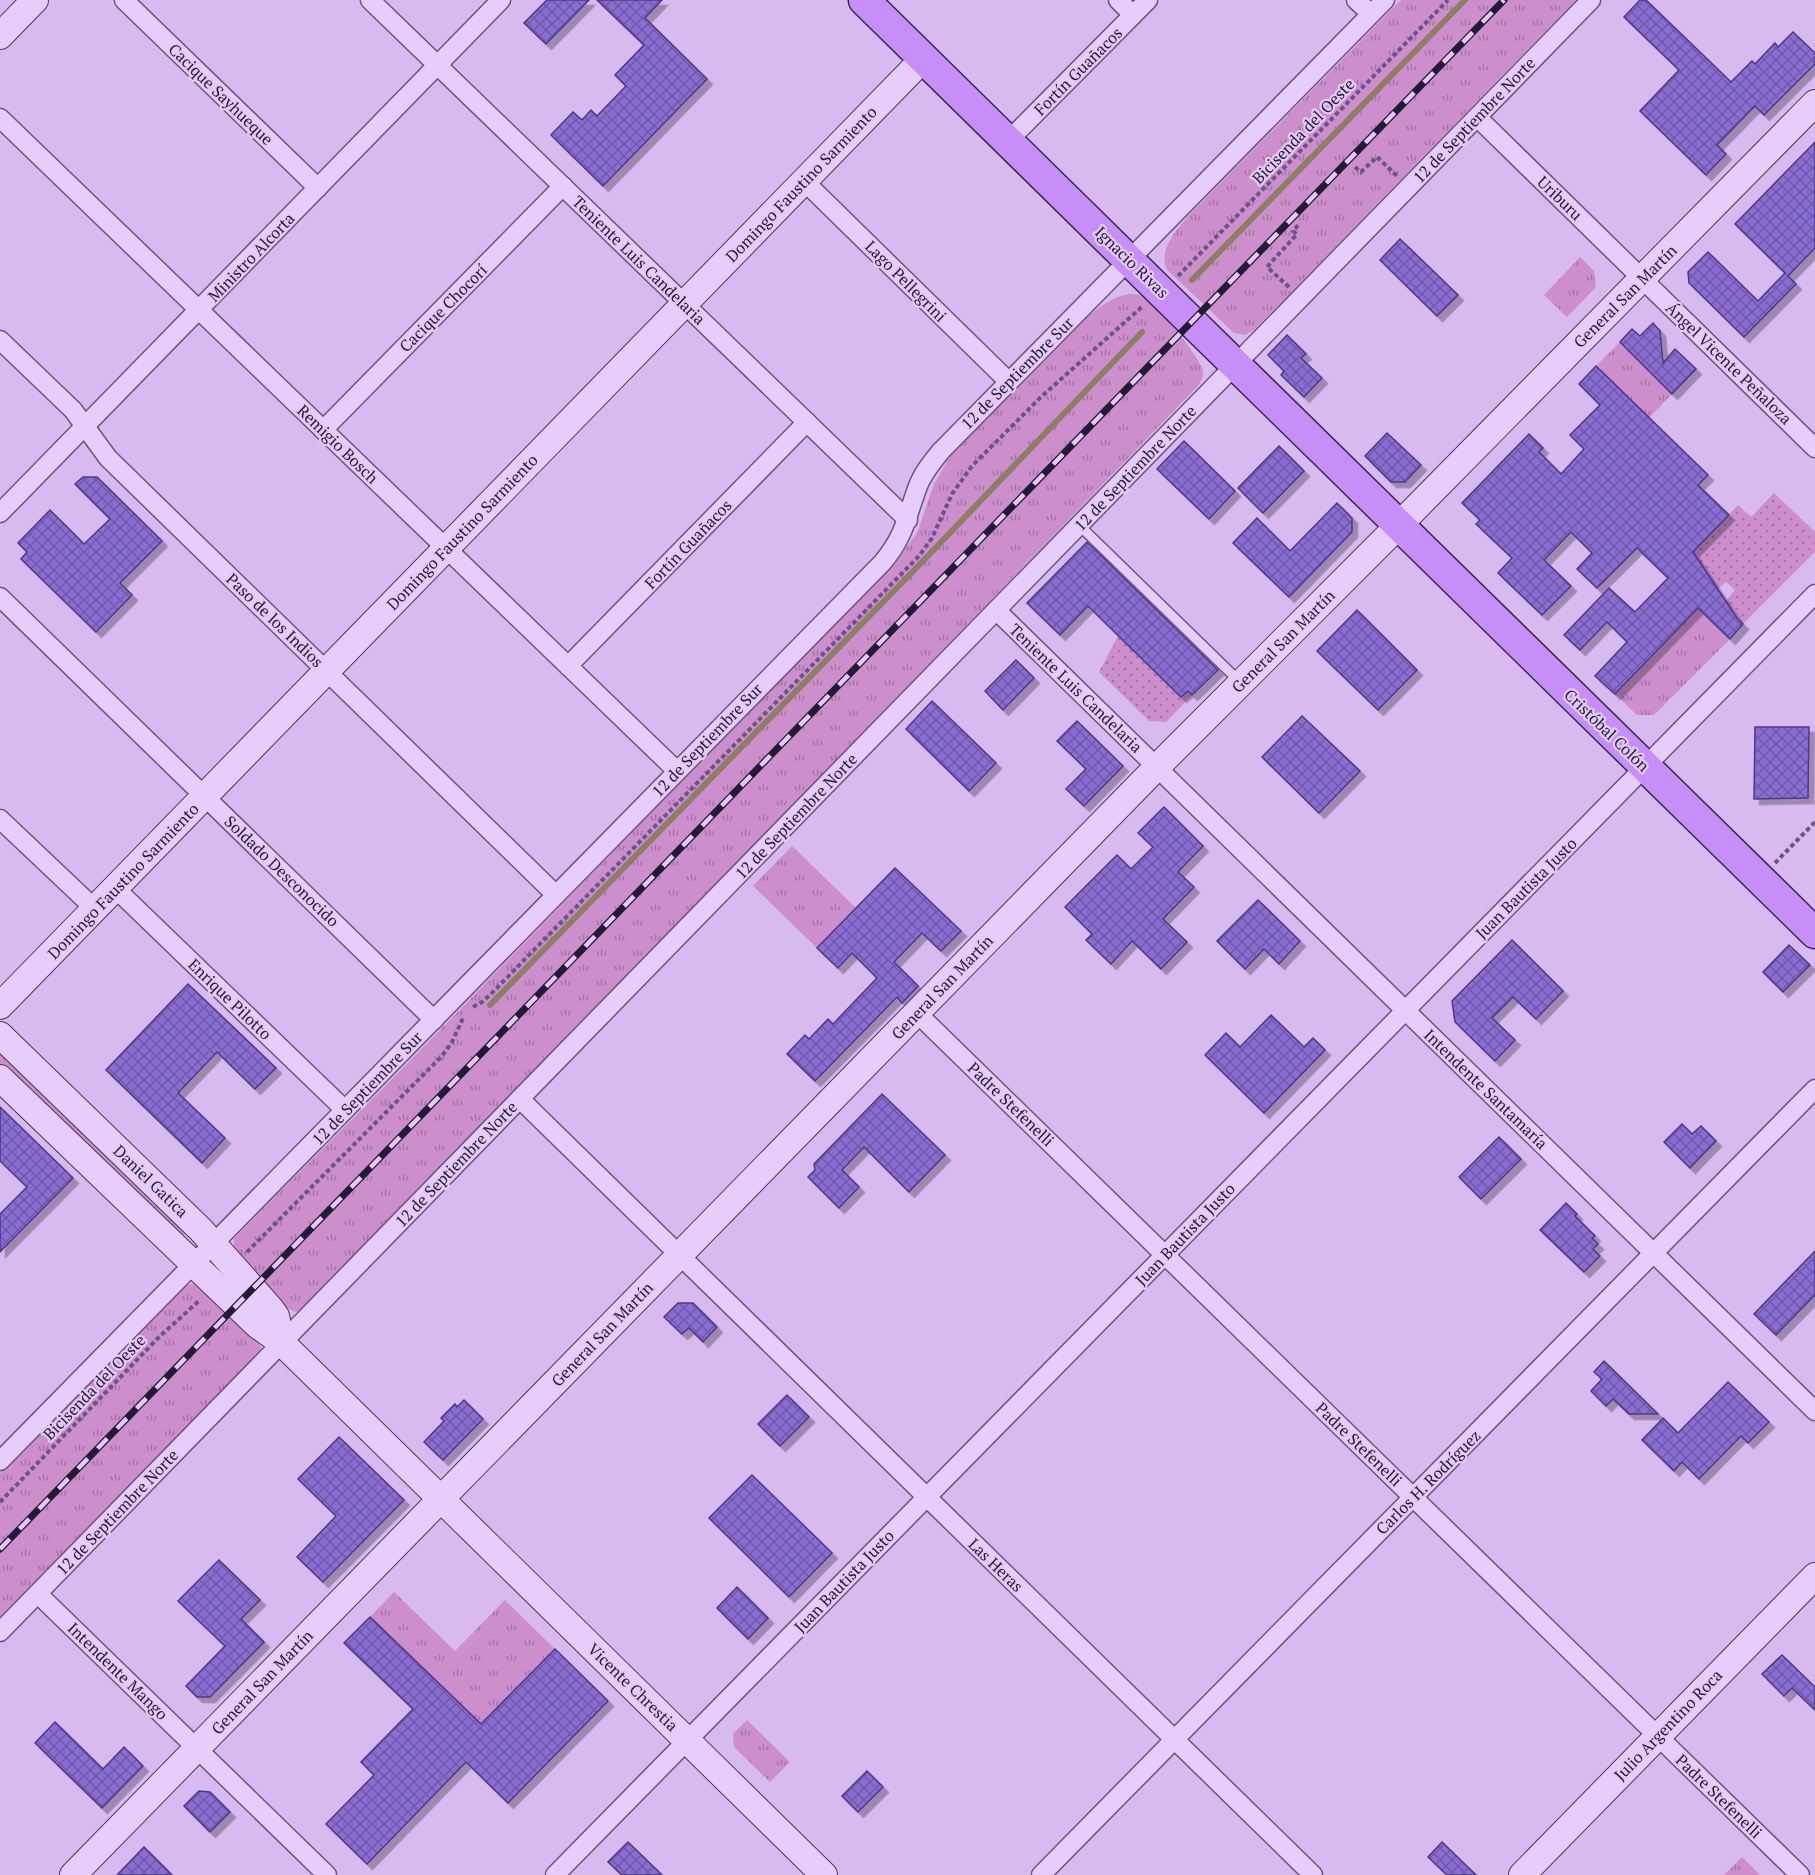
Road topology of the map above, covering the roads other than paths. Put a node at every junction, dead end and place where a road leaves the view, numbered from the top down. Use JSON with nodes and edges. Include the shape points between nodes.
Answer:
{"nodes":[{"id":1,"x":35,"y":0,"type":"edge"},
{"id":2,"x":124,"y":0,"type":"edge"},
{"id":3,"x":370,"y":0,"type":"edge"},
{"id":4,"x":501,"y":0,"type":"edge"},
{"id":5,"x":864,"y":0,"type":"edge"},
{"id":6,"x":1118,"y":0,"type":"edge"},
{"id":7,"x":1148,"y":0,"type":"edge"},
{"id":8,"x":1356,"y":0,"type":"edge"},
{"id":9,"x":1385,"y":0,"type":"edge"},
{"id":10,"x":1591,"y":0,"type":"edge"},
{"id":11,"x":1371,"y":14,"type":"junction"},
{"id":12,"x":1133,"y":15,"type":"junction"},
{"id":13,"x":0,"y":36,"type":"edge"},
{"id":14,"x":924,"y":58,"type":"junction"},
{"id":15,"x":437,"y":65,"type":"junction"},
{"id":16,"x":1815,"y":103,"type":"edge"},
{"id":17,"x":1477,"y":117,"type":"junction"},
{"id":18,"x":0,"y":118,"type":"edge"},
{"id":19,"x":1008,"y":141,"type":"junction"},
{"id":20,"x":804,"y":181,"type":"junction"},
{"id":21,"x":563,"y":186,"type":"junction"},
{"id":22,"x":318,"y":188,"type":"junction"},
{"id":23,"x":1129,"y":259,"type":"junction"},
{"id":24,"x":1642,"y":278,"type":"junction"},
{"id":25,"x":684,"y":304,"type":"junction"},
{"id":26,"x":199,"y":310,"type":"junction"},
{"id":27,"x":0,"y":340,"type":"edge"},
{"id":28,"x":1236,"y":364,"type":"junction"},
{"id":29,"x":1008,"y":381,"type":"junction"},
{"id":30,"x":807,"y":422,"type":"junction"},
{"id":31,"x":85,"y":426,"type":"junction"},
{"id":32,"x":323,"y":430,"type":"junction"},
{"id":33,"x":1815,"y":448,"type":"edge"},
{"id":34,"x":0,"y":513,"type":"edge"},
{"id":35,"x":908,"y":520,"type":"junction"},
{"id":36,"x":1079,"y":525,"type":"junction"},
{"id":37,"x":1398,"y":526,"type":"junction"},
{"id":38,"x":446,"y":549,"type":"junction"},
{"id":39,"x":1815,"y":594,"type":"edge"},
{"id":40,"x":0,"y":597,"type":"edge"},
{"id":41,"x":996,"y":610,"type":"junction"},
{"id":42,"x":568,"y":666,"type":"junction"},
{"id":43,"x":327,"y":671,"type":"junction"},
{"id":44,"x":1241,"y":683,"type":"junction"},
{"id":45,"x":1157,"y":766,"type":"junction"},
{"id":46,"x":1645,"y":766,"type":"junction"},
{"id":47,"x":677,"y":771,"type":"junction"},
{"id":48,"x":205,"y":796,"type":"junction"},
{"id":49,"x":0,"y":819,"type":"edge"},
{"id":50,"x":115,"y":888,"type":"junction"},
{"id":51,"x":556,"y":895,"type":"junction"},
{"id":52,"x":95,"y":909,"type":"junction"},
{"id":53,"x":1815,"y":933,"type":"edge"},
{"id":54,"x":0,"y":1006,"type":"edge"},
{"id":55,"x":1406,"y":1010,"type":"junction"},
{"id":56,"x":917,"y":1013,"type":"junction"},
{"id":57,"x":434,"y":1020,"type":"junction"},
{"id":58,"x":0,"y":1035,"type":"edge"},
{"id":59,"x":0,"y":1078,"type":"edge"},
{"id":60,"x":1815,"y":1089,"type":"edge"},
{"id":61,"x":520,"y":1099,"type":"junction"},
{"id":62,"x":345,"y":1110,"type":"junction"},
{"id":63,"x":214,"y":1244,"type":"junction"},
{"id":64,"x":1654,"y":1253,"type":"junction"},
{"id":65,"x":680,"y":1254,"type":"junction"},
{"id":66,"x":1165,"y":1255,"type":"junction"},
{"id":67,"x":194,"y":1265,"type":"junction"},
{"id":68,"x":282,"y":1342,"type":"junction"},
{"id":69,"x":1815,"y":1411,"type":"edge"},
{"id":70,"x":0,"y":1461,"type":"edge"},
{"id":71,"x":927,"y":1497,"type":"junction"},
{"id":72,"x":1413,"y":1497,"type":"junction"},
{"id":73,"x":441,"y":1499,"type":"junction"},
{"id":74,"x":1815,"y":1576,"type":"edge"},
{"id":75,"x":38,"y":1594,"type":"junction"},
{"id":76,"x":0,"y":1632,"type":"edge"},
{"id":77,"x":1658,"y":1736,"type":"junction"},
{"id":78,"x":1174,"y":1739,"type":"junction"},
{"id":79,"x":687,"y":1740,"type":"junction"},
{"id":80,"x":197,"y":1748,"type":"junction"},
{"id":81,"x":73,"y":1875,"type":"edge"},
{"id":82,"x":327,"y":1875,"type":"edge"},
{"id":83,"x":555,"y":1875,"type":"edge"},
{"id":84,"x":824,"y":1875,"type":"edge"},
{"id":85,"x":1041,"y":1875,"type":"edge"},
{"id":86,"x":1312,"y":1875,"type":"edge"},
{"id":87,"x":1522,"y":1875,"type":"edge"},
{"id":88,"x":1800,"y":1875,"type":"edge"}],
"edges":[{"from":1,"to":13,"type":"main road"},
{"from":2,"to":22,"type":"street","name":"Cacique Sayhueque"},
{"from":3,"to":15,"type":"street","name":"Teniente Luis Candelaria"},
{"from":4,"to":15,"type":"street","name":"Ministro Alcorta"},
{"from":5,"to":14,"type":"main road","name":"Ignacio Rivas"},
{"from":6,"to":12,"type":"street"},
{"from":7,"to":12,"type":"street","name":"Fortín Guañacos"},
{"from":8,"to":11,"type":"street"},
{"from":9,"to":11,"type":"street","name":"12 de Septiembre Sur"},
{"from":10,"to":17,"type":"street","name":"12 de Septiembre Norte"},
{"from":11,"to":23,"type":"street","name":"12 de Septiembre Sur"},
{"from":12,"to":19,"type":"street","name":"Fortín Guañacos"},
{"from":14,"to":19,"type":"main road","name":"Ignacio Rivas"},
{"from":14,"to":20,"type":"main road","name":"Domingo Faustino Sarmiento"},
{"from":15,"to":21,"type":"street","name":"Teniente Luis Candelaria"},
{"from":15,"to":22,"type":"street","name":"Ministro Alcorta"},
{"from":16,"to":24,"type":"main road","name":"General San Martín"},
{"from":17,"to":24,"type":"street","name":"Uriburu"},
{"from":17,"to":28,"type":"street","name":"12 de Septiembre Norte"},
{"from":18,"to":26,"type":"street","name":"Remigio Bosch"},
{"from":19,"to":23,"type":"main road","name":"Ignacio Rivas"},
{"from":20,"to":25,"type":"main road","name":"Domingo Faustino Sarmiento"},
{"from":20,"to":29,"type":"street","name":"Lago Pellegrini"},
{"from":21,"to":25,"type":"street","name":"Teniente Luis Candelaria"},
{"from":21,"to":32,"type":"street","name":"Cacique Chocorí"},
{"from":22,"to":26,"type":"street","name":"Ministro Alcorta"},
{"from":23,"to":28,"type":"main road","name":"Ignacio Rivas"},
{"from":23,"to":29,"type":"street","name":"12 de Septiembre Sur"},
{"from":24,"to":33,"type":"street","name":"Ángel Vicente Peñaloza"},
{"from":24,"to":37,"type":"main road","name":"General San Martín"},
{"from":25,"to":30,"type":"street","name":"Teniente Luis Candelaria"},
{"from":25,"to":38,"type":"main road","name":"Domingo Faustino Sarmiento"},
{"from":26,"to":31,"type":"street","name":"Ministro Alcorta"},
{"from":26,"to":32,"type":"street","name":"Remigio Bosch"},
{"from":27,"to":31,"type":"street","name":"Paso de los Indios"},
{"from":28,"to":36,"type":"street","name":"12 de Septiembre Norte"},
{"from":28,"to":37,"type":"main road","name":"Ignacio Rivas"},
{"from":29,"to":35,"type":"street","name":"12 de Septiembre Sur","via":[[932,462],[918,486]]},
{"from":30,"to":35,"type":"street","name":"Teniente Luis Candelaria"},
{"from":30,"to":42,"type":"street","name":"Fortín Guañacos"},
{"from":31,"to":34,"type":"street","name":"Ministro Alcorta"},
{"from":31,"to":43,"type":"street","name":"Paso de los Indios","via":[[108,458]]},
{"from":32,"to":38,"type":"street","name":"Remigio Bosch"},
{"from":35,"to":47,"type":"street","name":"12 de Septiembre Sur","via":[[898,543],[882,563]]},
{"from":36,"to":41,"type":"street","name":"12 de Septiembre Norte"},
{"from":36,"to":44,"type":"lane"},
{"from":37,"to":44,"type":"main road","name":"General San Martín"},
{"from":37,"to":46,"type":"main road","name":"Cristóbal Colón"},
{"from":38,"to":42,"type":"street","name":"Remigio Bosch"},
{"from":38,"to":43,"type":"main road","name":"Domingo Faustino Sarmiento"},
{"from":39,"to":46,"type":"street","name":"Juan Bautista Justo"},
{"from":40,"to":48,"type":"street","name":"Soldado Desconocido"},
{"from":41,"to":45,"type":"street","name":"Teniente Luis Candelaria"},
{"from":41,"to":61,"type":"street","name":"12 de Septiembre Norte"},
{"from":42,"to":47,"type":"street","name":"Remigio Bosch"},
{"from":43,"to":48,"type":"main road","name":"Domingo Faustino Sarmiento"},
{"from":43,"to":51,"type":"street","name":"Paso de los Indios"},
{"from":44,"to":45,"type":"main road","name":"General San Martín"},
{"from":45,"to":55,"type":"street","name":"Intendente Santamaría"},
{"from":45,"to":56,"type":"main road","name":"General San Martín"},
{"from":46,"to":53,"type":"main road","name":"Cristóbal Colón"},
{"from":46,"to":55,"type":"street","name":"Juan Bautista Justo"},
{"from":47,"to":51,"type":"street","name":"12 de Septiembre Sur"},
{"from":48,"to":50,"type":"main road","name":"Domingo Faustino Sarmiento"},
{"from":48,"to":57,"type":"street","name":"Soldado Desconocido"},
{"from":49,"to":52,"type":"street"},
{"from":50,"to":52,"type":"main road","name":"Domingo Faustino Sarmiento"},
{"from":50,"to":62,"type":"street","name":"Enrique Pilotto"},
{"from":51,"to":57,"type":"street","name":"12 de Septiembre Sur"},
{"from":52,"to":54,"type":"main road","name":"Domingo Faustino Sarmiento"},
{"from":55,"to":64,"type":"street","name":"Intendente Santamaría"},
{"from":55,"to":66,"type":"street","name":"Juan Bautista Justo"},
{"from":56,"to":65,"type":"main road","name":"General San Martín"},
{"from":56,"to":66,"type":"street","name":"Padre Stefenelli"},
{"from":57,"to":62,"type":"street","name":"12 de Septiembre Sur"},
{"from":58,"to":63,"type":"main road","name":"Daniel Gatica"},
{"from":59,"to":67,"type":"main road","name":"Daniel Gatica"},
{"from":60,"to":64,"type":"street","name":"Carlos H. Rodríguez"},
{"from":61,"to":65,"type":"street"},
{"from":61,"to":68,"type":"street","name":"12 de Septiembre Norte"},
{"from":62,"to":63,"type":"street","name":"12 de Septiembre Sur"},
{"from":63,"to":67,"type":"street","name":"12 de Septiembre Sur"},
{"from":63,"to":68,"type":"main road","name":"Daniel Gatica","via":[[276,1316]]},
{"from":64,"to":69,"type":"street","name":"Intendente Santamaría"},
{"from":64,"to":72,"type":"street","name":"Carlos H. Rodríguez"},
{"from":65,"to":71,"type":"street","name":"Las Heras"},
{"from":65,"to":73,"type":"main road","name":"General San Martín"},
{"from":66,"to":71,"type":"street","name":"Juan Bautista Justo"},
{"from":66,"to":72,"type":"street","name":"Padre Stefenelli"},
{"from":67,"to":68,"type":"main road","name":"Daniel Gatica","via":[[262,1330]]},
{"from":67,"to":70,"type":"street","name":"12 de Septiembre Sur"},
{"from":68,"to":73,"type":"main road","name":"Daniel Gatica"},
{"from":68,"to":75,"type":"street","name":"12 de Septiembre Norte"},
{"from":71,"to":78,"type":"street","name":"Las Heras"},
{"from":71,"to":79,"type":"street","name":"Juan Bautista Justo"},
{"from":72,"to":77,"type":"street","name":"Padre Stefenelli"},
{"from":72,"to":78,"type":"street","name":"Carlos H. Rodríguez"},
{"from":73,"to":79,"type":"main road","name":"Vicente Chrestia"},
{"from":73,"to":80,"type":"main road","name":"General San Martín"},
{"from":74,"to":77,"type":"main road","name":"Julio Argentino Roca"},
{"from":75,"to":76,"type":"street","name":"12 de Septiembre Norte"},
{"from":75,"to":80,"type":"street","name":"Intendente Mango"},
{"from":77,"to":87,"type":"main road","name":"Julio Argentino Roca"},
{"from":77,"to":88,"type":"street","name":"Padre Stefenelli"},
{"from":78,"to":85,"type":"street","name":"Carlos H. Rodríguez"},
{"from":78,"to":86,"type":"street","name":"Las Heras"},
{"from":79,"to":83,"type":"street","name":"Juan Bautista Justo"},
{"from":79,"to":84,"type":"main road","name":"Vicente Chrestia"},
{"from":80,"to":81,"type":"main road","name":"General San Martín"},
{"from":80,"to":82,"type":"street","name":"Intendente Mango"}]}
